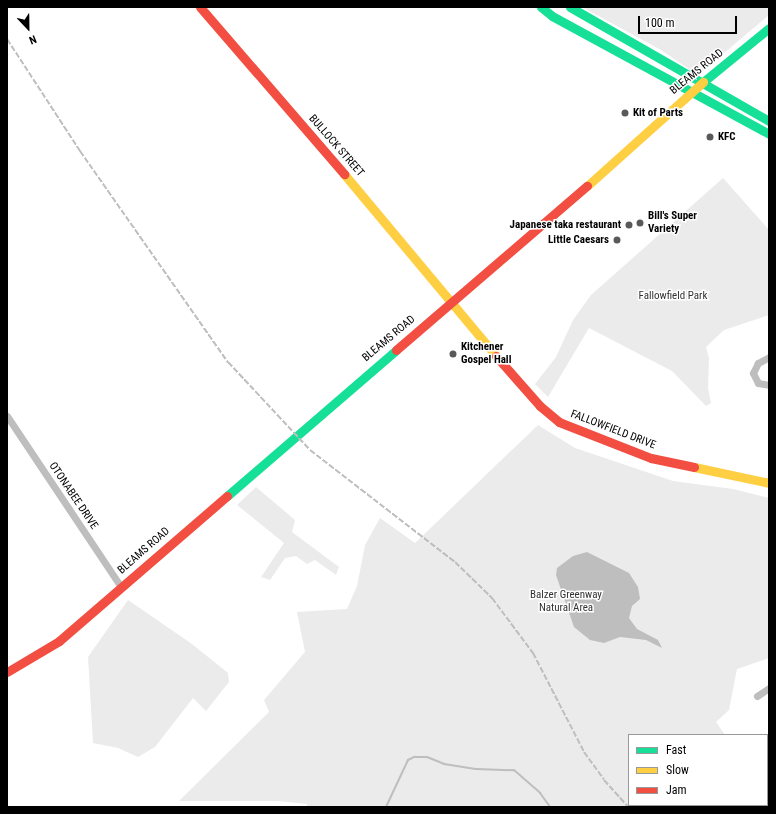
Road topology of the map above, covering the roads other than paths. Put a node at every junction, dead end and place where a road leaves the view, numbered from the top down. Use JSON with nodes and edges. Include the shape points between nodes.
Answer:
{"nodes":[{"id":1,"x":200,"y":7,"type":"edge"},
{"id":2,"x":541,"y":7,"type":"edge"},
{"id":3,"x":570,"y":7,"type":"edge"},
{"id":4,"x":769,"y":28,"type":"edge"},
{"id":5,"x":702,"y":84,"type":"junction"},
{"id":6,"x":692,"y":92,"type":"junction"},
{"id":7,"x":769,"y":121,"type":"edge"},
{"id":8,"x":769,"y":134,"type":"edge"},
{"id":9,"x":450,"y":303,"type":"junction"},
{"id":10,"x":769,"y":357,"type":"edge"},
{"id":11,"x":769,"y":385,"type":"edge"},
{"id":12,"x":7,"y":416,"type":"edge"},
{"id":13,"x":769,"y":483,"type":"edge"},
{"id":14,"x":121,"y":587,"type":"junction"},
{"id":15,"x":20,"y":663,"type":"junction"},
{"id":16,"x":7,"y":667,"type":"edge"},
{"id":17,"x":7,"y":672,"type":"edge"},
{"id":18,"x":769,"y":688,"type":"edge"},
{"id":19,"x":757,"y":696,"type":"dead end"}],
"edges":[{"from":1,"to":9,"type":"main road","name":"BULLOCK STREET","via":[[404,244]]},
{"from":2,"to":6,"type":"main road","via":[[552,16]]},
{"from":3,"to":5,"type":"main road"},
{"from":4,"to":5,"type":"main road","name":"BLEAMS ROAD"},
{"from":5,"to":6,"type":"main road","name":"BLEAMS ROAD"},
{"from":5,"to":7,"type":"main road"},
{"from":6,"to":8,"type":"main road"},
{"from":6,"to":9,"type":"main road","name":"BLEAMS ROAD"},
{"from":9,"to":13,"type":"main road","name":"FALLOWFIELD DRIVE","via":[[540,406],[559,422],[651,458]]},
{"from":9,"to":14,"type":"main road","name":"BLEAMS ROAD"},
{"from":10,"to":11,"type":"street","via":[[758,363],[753,373],[758,383]]},
{"from":12,"to":14,"type":"street","name":"OTONABEE DRIVE"},
{"from":14,"to":15,"type":"main road","name":"BLEAMS ROAD","via":[[59,641]]},
{"from":15,"to":16,"type":"main road","name":"BLEAMS ROAD"},
{"from":15,"to":17,"type":"main road","name":"BLEAMS ROAD"},
{"from":18,"to":19,"type":"street"}]}
